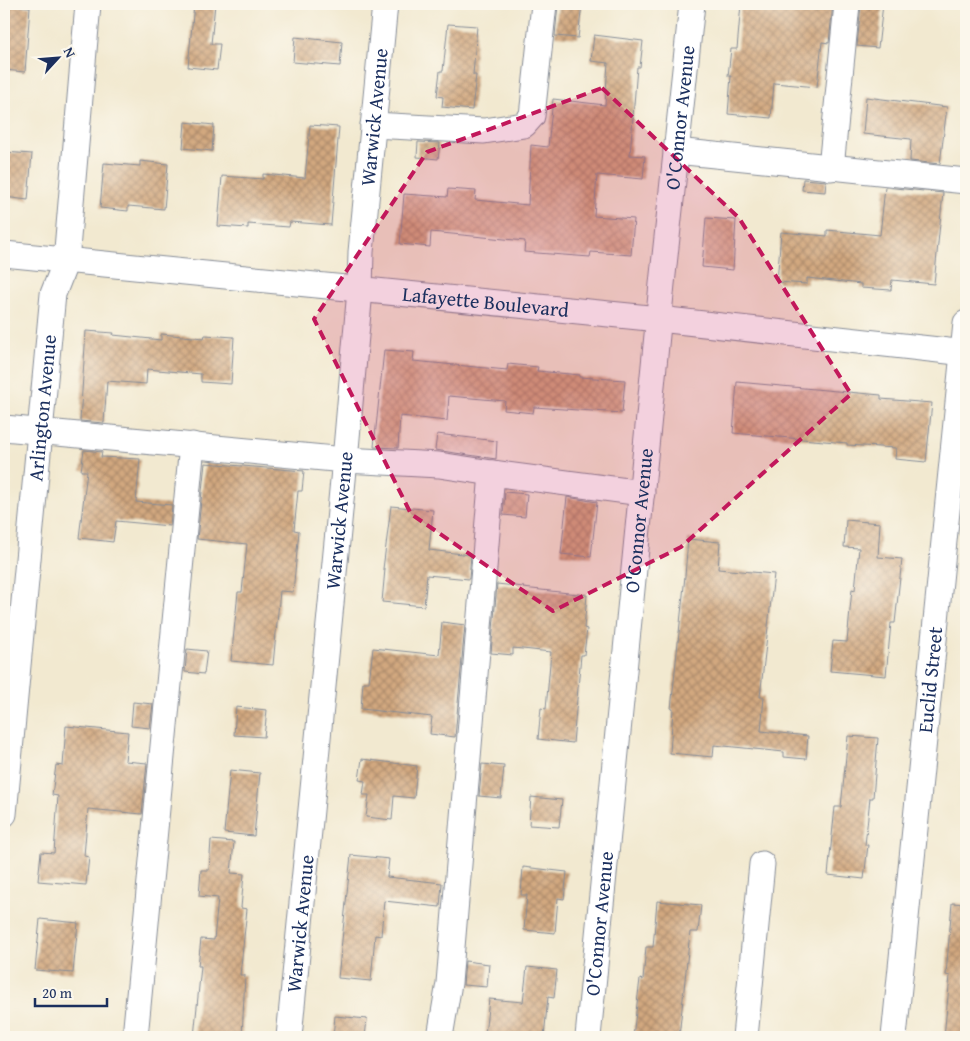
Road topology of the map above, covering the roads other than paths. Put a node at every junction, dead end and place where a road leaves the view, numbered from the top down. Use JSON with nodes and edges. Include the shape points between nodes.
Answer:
{"nodes":[{"id":1,"x":88,"y":4,"type":"edge"},
{"id":2,"x":385,"y":4,"type":"edge"},
{"id":3,"x":544,"y":4,"type":"edge"},
{"id":4,"x":692,"y":4,"type":"edge"},
{"id":5,"x":846,"y":4,"type":"edge"},
{"id":6,"x":373,"y":126,"type":"junction"},
{"id":7,"x":676,"y":151,"type":"junction"},
{"id":8,"x":831,"y":168,"type":"junction"},
{"id":9,"x":966,"y":180,"type":"edge"},
{"id":10,"x":4,"y":254,"type":"edge"},
{"id":11,"x":66,"y":261,"type":"junction"},
{"id":12,"x":360,"y":290,"type":"junction"},
{"id":13,"x":659,"y":319,"type":"junction"},
{"id":14,"x":966,"y":324,"type":"edge"},
{"id":15,"x":965,"y":353,"type":"edge"},
{"id":16,"x":4,"y":428,"type":"edge"},
{"id":17,"x":40,"y":432,"type":"junction"},
{"id":18,"x":192,"y":445,"type":"junction"},
{"id":19,"x":345,"y":460,"type":"junction"},
{"id":20,"x":492,"y":473,"type":"junction"},
{"id":21,"x":642,"y":493,"type":"junction"},
{"id":22,"x":4,"y":814,"type":"edge"},
{"id":23,"x":762,"y":864,"type":"dead end"},
{"id":24,"x":135,"y":1037,"type":"edge"},
{"id":25,"x":288,"y":1037,"type":"edge"},
{"id":26,"x":440,"y":1037,"type":"edge"},
{"id":27,"x":588,"y":1037,"type":"edge"},
{"id":28,"x":745,"y":1037,"type":"edge"},
{"id":29,"x":894,"y":1037,"type":"edge"}],
"edges":[{"from":1,"to":11,"type":"street","name":"Arlington Avenue"},
{"from":2,"to":6,"type":"street","name":"Warwick Avenue"},
{"from":3,"to":6,"type":"street","via":[[532,116],[524,125],[484,131]]},
{"from":4,"to":7,"type":"street","name":"O'Connor Avenue"},
{"from":5,"to":8,"type":"street"},
{"from":6,"to":12,"type":"street","name":"Warwick Avenue"},
{"from":7,"to":8,"type":"street"},
{"from":7,"to":13,"type":"street","name":"O'Connor Avenue"},
{"from":8,"to":9,"type":"street"},
{"from":10,"to":11,"type":"street","name":"Lafayette Boulevard"},
{"from":11,"to":12,"type":"street","name":"Lafayette Boulevard"},
{"from":11,"to":17,"type":"street","name":"Arlington Avenue","via":[[53,294]]},
{"from":12,"to":13,"type":"street","name":"Lafayette Boulevard"},
{"from":12,"to":19,"type":"street","name":"Warwick Avenue"},
{"from":13,"to":15,"type":"street","name":"Lafayette Boulevard"},
{"from":13,"to":21,"type":"street","name":"O'Connor Avenue"},
{"from":14,"to":15,"type":"street","name":"Euclid Street"},
{"from":15,"to":29,"type":"street","name":"Euclid Street"},
{"from":16,"to":17,"type":"street"},
{"from":17,"to":18,"type":"street"},
{"from":17,"to":22,"type":"street","name":"Arlington Avenue"},
{"from":18,"to":19,"type":"street"},
{"from":18,"to":24,"type":"street"},
{"from":19,"to":20,"type":"street","via":[[439,465]]},
{"from":19,"to":25,"type":"street","name":"Warwick Avenue"},
{"from":20,"to":21,"type":"street"},
{"from":20,"to":26,"type":"street","via":[[449,983]]},
{"from":21,"to":27,"type":"street","name":"O'Connor Avenue"},
{"from":23,"to":28,"type":"street"}]}
